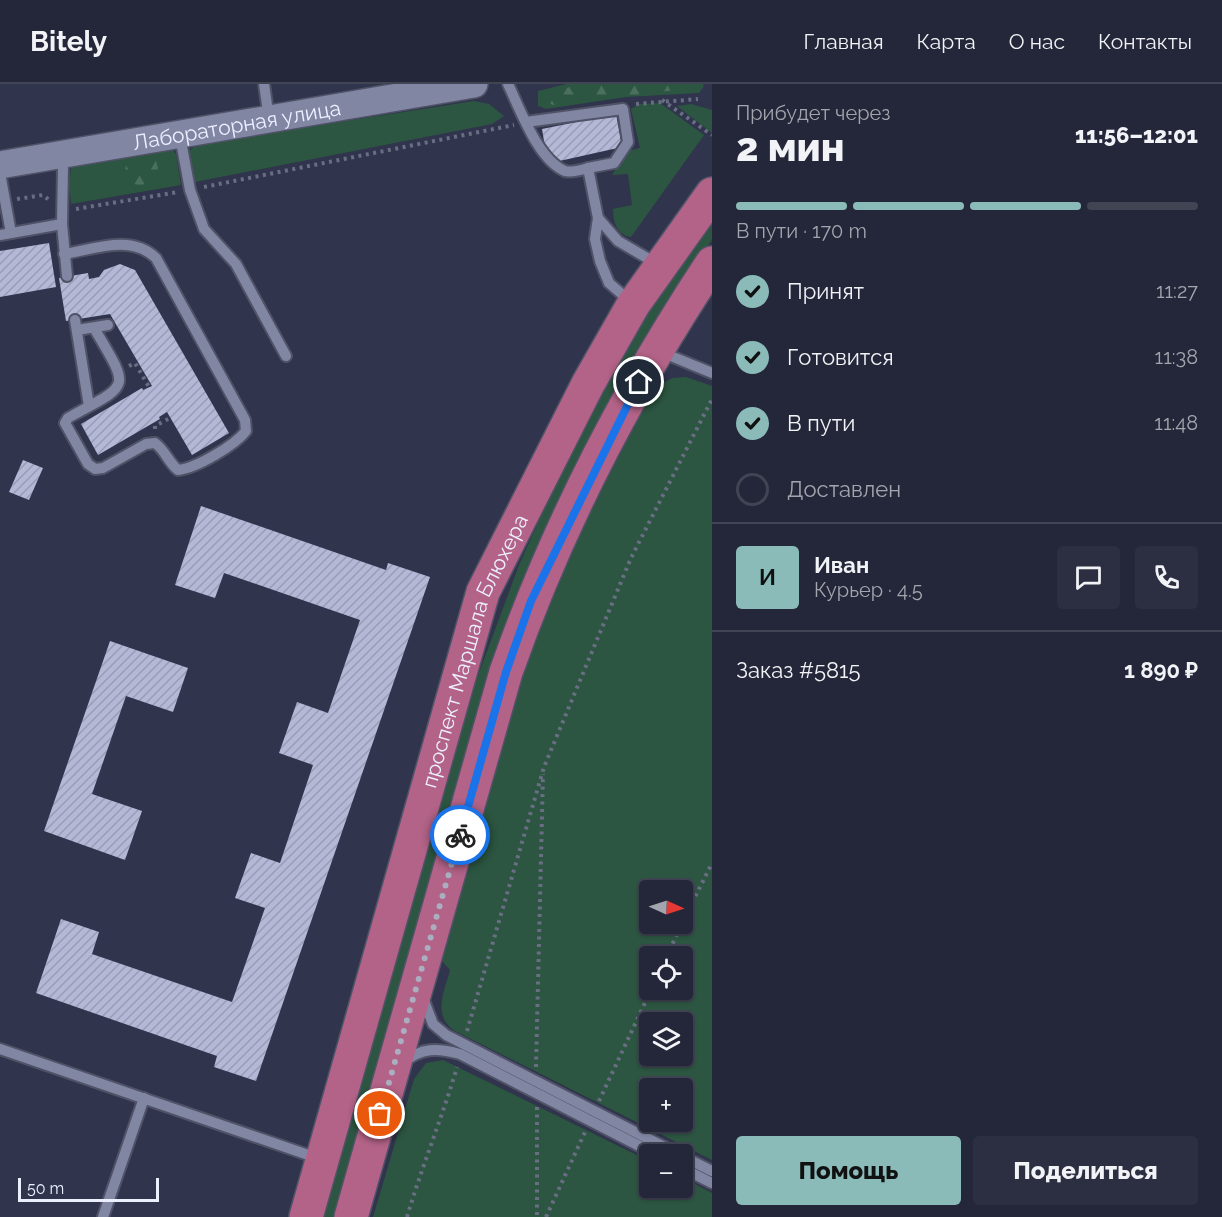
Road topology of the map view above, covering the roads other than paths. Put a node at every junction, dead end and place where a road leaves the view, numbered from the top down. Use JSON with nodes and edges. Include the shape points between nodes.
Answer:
{"nodes":[{"id":1,"x":264,"y":84,"type":"edge"},
{"id":2,"x":474,"y":84,"type":"edge"},
{"id":3,"x":508,"y":84,"type":"edge"},
{"id":4,"x":269,"y":119,"type":"junction"},
{"id":5,"x":526,"y":122,"type":"junction"},
{"id":6,"x":180,"y":134,"type":"junction"},
{"id":7,"x":61,"y":154,"type":"junction"},
{"id":8,"x":0,"y":165,"type":"edge"},
{"id":9,"x":588,"y":168,"type":"junction"},
{"id":10,"x":0,"y":173,"type":"edge"},
{"id":11,"x":712,"y":194,"type":"edge"},
{"id":12,"x":598,"y":218,"type":"junction"},
{"id":13,"x":62,"y":225,"type":"junction"},
{"id":14,"x":5,"y":234,"type":"edge"},
{"id":15,"x":64,"y":254,"type":"junction"},
{"id":16,"x":712,"y":263,"type":"edge"},
{"id":17,"x":660,"y":265,"type":"junction"},
{"id":18,"x":68,"y":276,"type":"dead end"},
{"id":19,"x":633,"y":304,"type":"junction"},
{"id":20,"x":108,"y":325,"type":"dead end"},
{"id":21,"x":94,"y":328,"type":"junction"},
{"id":22,"x":658,"y":351,"type":"junction"},
{"id":23,"x":286,"y":356,"type":"dead end"},
{"id":24,"x":712,"y":373,"type":"edge"},
{"id":25,"x":89,"y":406,"type":"junction"},
{"id":26,"x":418,"y":981,"type":"junction"},
{"id":27,"x":0,"y":1049,"type":"edge"},
{"id":28,"x":461,"y":1050,"type":"junction"},
{"id":29,"x":392,"y":1074,"type":"junction"},
{"id":30,"x":144,"y":1098,"type":"junction"},
{"id":31,"x":657,"y":1144,"type":"edge"},
{"id":32,"x":639,"y":1146,"type":"edge"},
{"id":33,"x":322,"y":1159,"type":"junction"},
{"id":34,"x":693,"y":1162,"type":"edge"},
{"id":35,"x":712,"y":1171,"type":"edge"},
{"id":36,"x":693,"y":1174,"type":"edge"},
{"id":37,"x":712,"y":1183,"type":"edge"},
{"id":38,"x":104,"y":1217,"type":"edge"},
{"id":39,"x":306,"y":1217,"type":"edge"},
{"id":40,"x":351,"y":1217,"type":"edge"}],
"edges":[{"from":1,"to":4,"type":"lane"},
{"from":2,"to":4,"type":"street","name":"Лабораторная улица"},
{"from":3,"to":5,"type":"lane"},
{"from":4,"to":6,"type":"street","name":"Лабораторная улица"},
{"from":5,"to":9,"type":"lane","via":[[552,164],[567,172]]},
{"from":5,"to":9,"type":"lane","via":[[622,109],[628,142],[614,163]]},
{"from":6,"to":7,"type":"street","name":"Лабораторная улица"},
{"from":6,"to":23,"type":"lane","via":[[190,190],[204,229],[236,264]]},
{"from":7,"to":8,"type":"street","name":"Лабораторная улица"},
{"from":7,"to":13,"type":"lane"},
{"from":9,"to":12,"type":"lane"},
{"from":10,"to":14,"type":"lane"},
{"from":11,"to":17,"type":"main road","name":"проспект Маршала Блюхера"},
{"from":12,"to":17,"type":"lane","via":[[618,241]]},
{"from":12,"to":19,"type":"lane","via":[[595,239],[600,261],[609,283]]},
{"from":13,"to":14,"type":"lane"},
{"from":13,"to":15,"type":"lane"},
{"from":15,"to":18,"type":"lane"},
{"from":15,"to":25,"type":"lane","via":[[134,244],[156,258],[245,420],[246,431],[240,439],[189,469],[178,470],[170,464],[155,443],[95,469],[88,464],[65,423]]},
{"from":16,"to":22,"type":"main road","name":"проспект Маршала Блюхера"},
{"from":17,"to":19,"type":"main road","name":"проспект Маршала Блюхера"},
{"from":19,"to":33,"type":"main road","name":"проспект Маршала Блюхера","via":[[483,592]]},
{"from":20,"to":21,"type":"lane"},
{"from":21,"to":25,"type":"lane","via":[[76,325]]},
{"from":21,"to":25,"type":"lane","via":[[120,372],[121,383],[114,392]]},
{"from":22,"to":24,"type":"lane"},
{"from":22,"to":26,"type":"main road","name":"проспект Маршала Блюхера","via":[[629,398],[531,601],[506,672]]},
{"from":26,"to":28,"type":"lane","via":[[433,1024]]},
{"from":26,"to":29,"type":"main road","name":"проспект Маршала Блюхера"},
{"from":27,"to":30,"type":"lane"},
{"from":28,"to":29,"type":"lane","via":[[426,1050],[410,1057]]},
{"from":28,"to":31,"type":"lane","via":[[536,1082]]},
{"from":28,"to":32,"type":"lane"},
{"from":29,"to":40,"type":"main road","name":"проспект Маршала Блюхера"},
{"from":30,"to":33,"type":"lane"},
{"from":30,"to":38,"type":"lane"},
{"from":33,"to":39,"type":"main road","name":"проспект Маршала Блюхера"},
{"from":34,"to":35,"type":"lane"},
{"from":36,"to":37,"type":"lane"}]}
